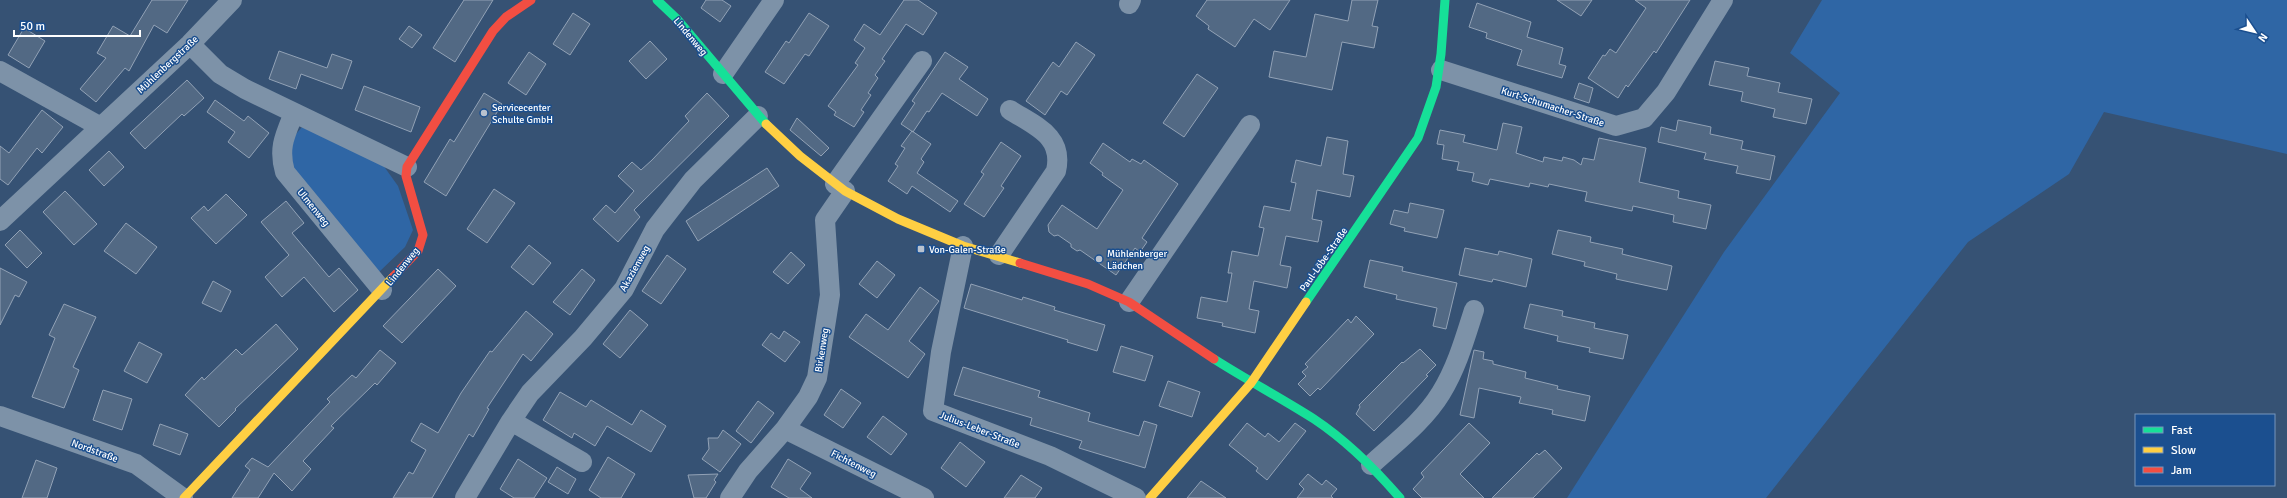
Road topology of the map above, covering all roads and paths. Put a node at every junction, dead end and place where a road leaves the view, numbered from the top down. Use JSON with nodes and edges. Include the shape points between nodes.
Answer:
{"nodes":[{"id":1,"x":232,"y":0,"type":"edge"},
{"id":2,"x":530,"y":0,"type":"edge"},
{"id":3,"x":657,"y":0,"type":"edge"},
{"id":4,"x":774,"y":0,"type":"edge"},
{"id":5,"x":1445,"y":0,"type":"edge"},
{"id":6,"x":1723,"y":0,"type":"edge"},
{"id":7,"x":190,"y":44,"type":"junction"},
{"id":8,"x":922,"y":61,"type":"dead end"},
{"id":9,"x":1441,"y":70,"type":"junction"},
{"id":10,"x":0,"y":71,"type":"edge"},
{"id":11,"x":723,"y":74,"type":"junction"},
{"id":12,"x":1010,"y":110,"type":"dead end"},
{"id":13,"x":294,"y":113,"type":"junction"},
{"id":14,"x":758,"y":116,"type":"junction"},
{"id":15,"x":1250,"y":125,"type":"dead end"},
{"id":16,"x":99,"y":126,"type":"junction"},
{"id":17,"x":407,"y":167,"type":"junction"},
{"id":18,"x":840,"y":188,"type":"junction"},
{"id":19,"x":0,"y":221,"type":"edge"},
{"id":20,"x":963,"y":246,"type":"junction"},
{"id":21,"x":999,"y":255,"type":"junction"},
{"id":22,"x":382,"y":290,"type":"junction"},
{"id":23,"x":1129,"y":302,"type":"junction"},
{"id":24,"x":1474,"y":310,"type":"dead end"},
{"id":25,"x":1251,"y":382,"type":"junction"},
{"id":26,"x":0,"y":416,"type":"edge"},
{"id":27,"x":511,"y":421,"type":"junction"},
{"id":28,"x":785,"y":429,"type":"junction"},
{"id":29,"x":582,"y":462,"type":"dead end"},
{"id":30,"x":1371,"y":465,"type":"junction"},
{"id":31,"x":184,"y":498,"type":"edge"},
{"id":32,"x":465,"y":498,"type":"edge"},
{"id":33,"x":730,"y":498,"type":"edge"},
{"id":34,"x":924,"y":498,"type":"edge"},
{"id":35,"x":1136,"y":498,"type":"edge"},
{"id":36,"x":1150,"y":498,"type":"edge"},
{"id":37,"x":1400,"y":498,"type":"edge"}],
"edges":[{"from":1,"to":7,"type":"street","name":"Mühlenbergstraße"},
{"from":2,"to":17,"type":"street","via":[[506,17],[494,31]]},
{"from":3,"to":11,"type":"street","name":"Lindenweg","via":[[677,19]]},
{"from":4,"to":11,"type":"street"},
{"from":5,"to":9,"type":"street","name":"Paul-Löbe-Straße"},
{"from":6,"to":9,"type":"street","name":"Kurt-Schumacher-Straße","via":[[1666,92],[1644,118],[1616,126]]},
{"from":7,"to":13,"type":"street","via":[[220,74]]},
{"from":7,"to":16,"type":"street","name":"Mühlenbergstraße"},
{"from":8,"to":18,"type":"street","name":"Birkenweg"},
{"from":9,"to":25,"type":"street","name":"Paul-Löbe-Straße","via":[[1428,118],[1412,149]]},
{"from":10,"to":16,"type":"street"},
{"from":11,"to":14,"type":"street","name":"Lindenweg"},
{"from":12,"to":21,"type":"street","via":[[1051,137],[1060,157],[1056,171]]},
{"from":13,"to":17,"type":"street"},
{"from":13,"to":22,"type":"street","name":"Ulmenweg","via":[[282,146],[281,158],[285,172]]},
{"from":14,"to":18,"type":"street","via":[[800,156]]},
{"from":14,"to":27,"type":"street","name":"Akazienweg","via":[[693,180],[655,229],[624,289],[583,338],[530,393]]},
{"from":15,"to":23,"type":"street"},
{"from":16,"to":19,"type":"street","name":"Mühlenbergstraße"},
{"from":17,"to":22,"type":"street","name":"Lindenweg","via":[[406,176],[423,235],[418,250]]},
{"from":18,"to":20,"type":"street","via":[[898,219]]},
{"from":18,"to":28,"type":"street","name":"Birkenweg","via":[[825,220],[830,295],[817,378],[808,397]]},
{"from":20,"to":21,"type":"street"},
{"from":20,"to":35,"type":"street","name":"Julius-Leber-Straße","via":[[941,352],[933,411],[1050,456]]},
{"from":21,"to":23,"type":"street","via":[[1088,284]]},
{"from":22,"to":31,"type":"street","name":"Lindenweg"},
{"from":23,"to":25,"type":"street"},
{"from":24,"to":30,"type":"street","via":[[1455,366],[1441,392],[1422,416]]},
{"from":25,"to":30,"type":"street","via":[[1315,420]]},
{"from":25,"to":36,"type":"street","name":"Paul-Löbe-Straße"},
{"from":26,"to":31,"type":"street","name":"Nordstraße","via":[[136,464]]},
{"from":27,"to":29,"type":"street"},
{"from":27,"to":32,"type":"street","name":"Akazienweg"},
{"from":28,"to":33,"type":"street","name":"Birkenweg","via":[[748,471]]},
{"from":28,"to":34,"type":"street","name":"Fichtenweg"},
{"from":30,"to":37,"type":"street"}]}
